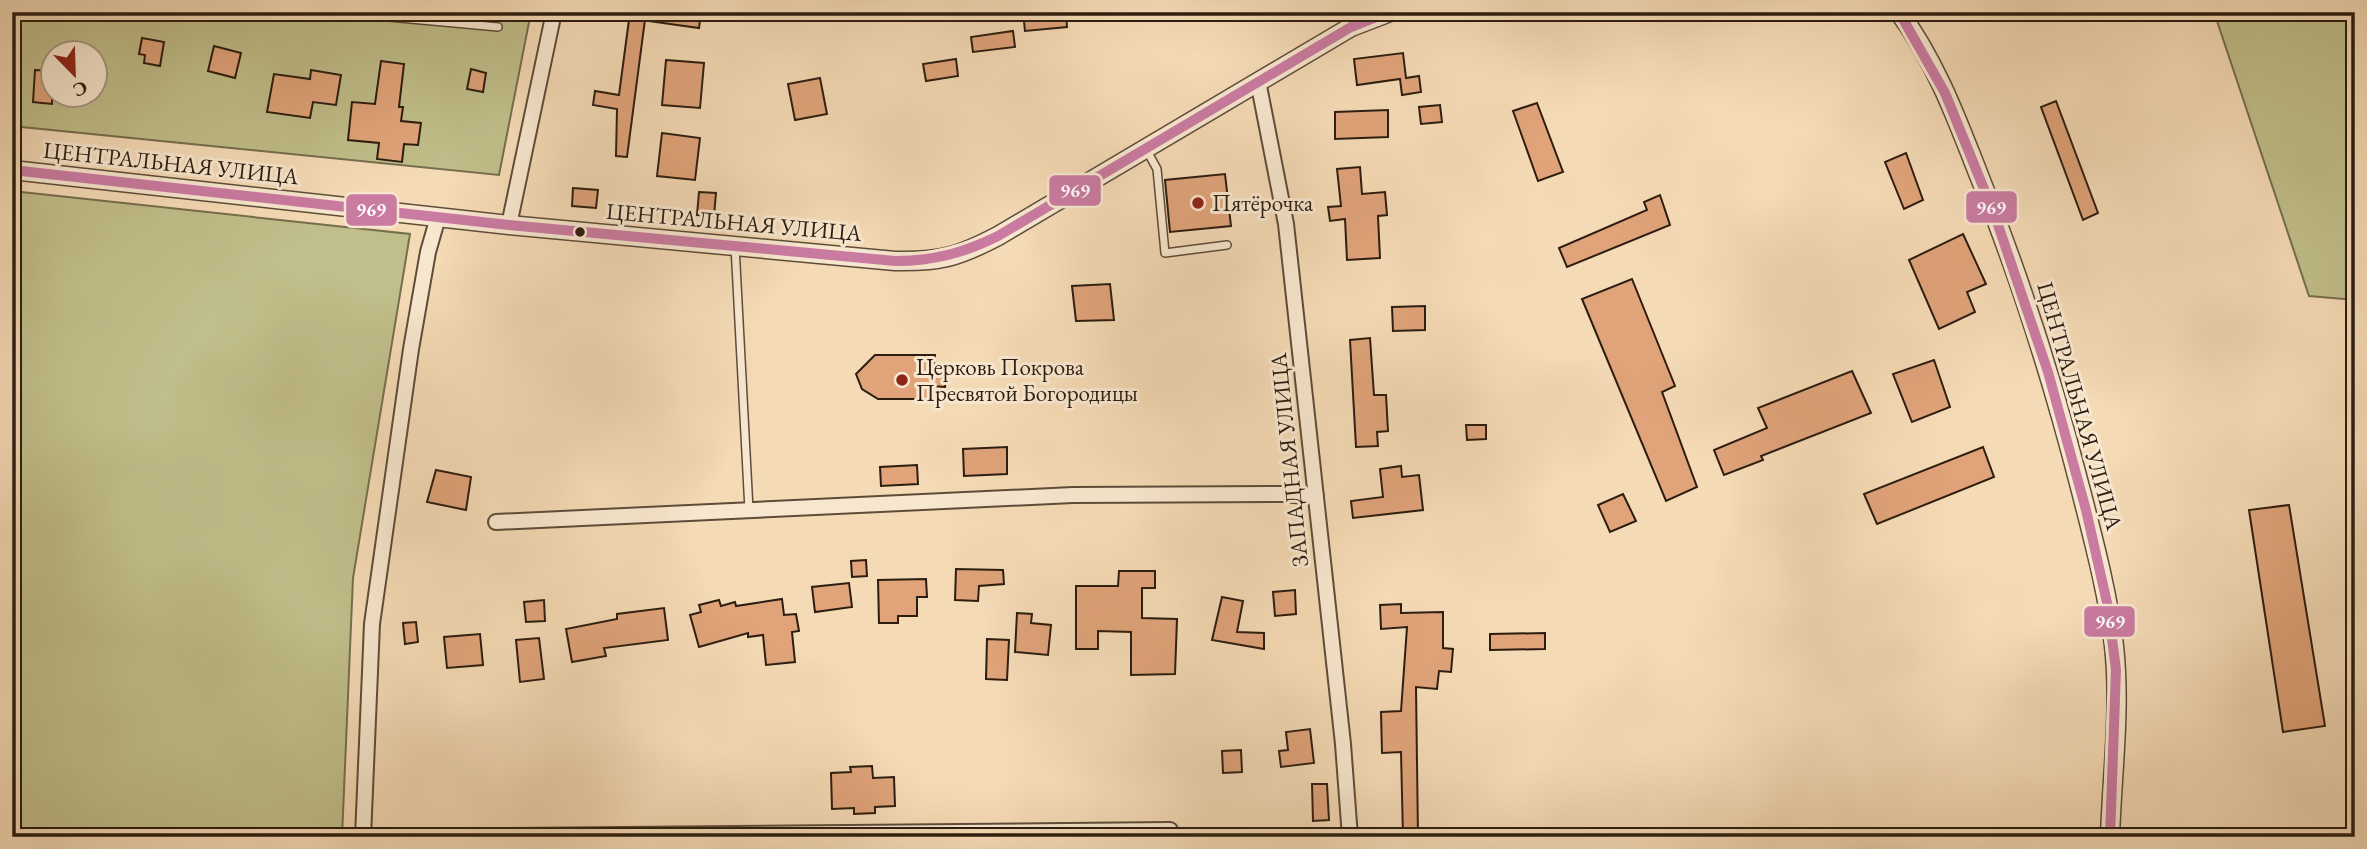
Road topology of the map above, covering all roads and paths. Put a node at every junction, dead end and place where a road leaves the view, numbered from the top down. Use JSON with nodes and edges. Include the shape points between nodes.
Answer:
{"nodes":[{"id":1,"x":334,"y":12,"type":"edge"},
{"id":2,"x":554,"y":12,"type":"edge"},
{"id":3,"x":1390,"y":12,"type":"edge"},
{"id":4,"x":1899,"y":12,"type":"edge"},
{"id":5,"x":498,"y":27,"type":"dead end"},
{"id":6,"x":1258,"y":81,"type":"junction"},
{"id":7,"x":1146,"y":148,"type":"junction"},
{"id":8,"x":12,"y":170,"type":"edge"},
{"id":9,"x":438,"y":217,"type":"junction"},
{"id":10,"x":509,"y":225,"type":"junction"},
{"id":11,"x":1227,"y":245,"type":"dead end"},
{"id":12,"x":735,"y":246,"type":"junction"},
{"id":13,"x":1316,"y":497,"type":"junction"},
{"id":14,"x":749,"y":510,"type":"junction"},
{"id":15,"x":496,"y":522,"type":"dead end"},
{"id":16,"x":363,"y":837,"type":"edge"},
{"id":17,"x":408,"y":837,"type":"edge"},
{"id":18,"x":1170,"y":837,"type":"edge"},
{"id":19,"x":1350,"y":837,"type":"edge"},
{"id":20,"x":2110,"y":837,"type":"edge"}],
"edges":[{"from":1,"to":5,"type":"lane"},
{"from":2,"to":10,"type":"street"},
{"from":3,"to":6,"type":"street","name":"ЦЕНТРАЛЬНАЯ УЛИЦА","via":[[1351,27]]},
{"from":4,"to":20,"type":"street","name":"ЦЕНТРАЛЬНАЯ УЛИЦА","via":[[1935,73],[2017,273],[2101,568],[2114,645],[2117,704]]},
{"from":6,"to":7,"type":"street","name":"ЦЕНТРАЛЬНАЯ УЛИЦА"},
{"from":6,"to":13,"type":"street","name":"ЗАПАДНАЯ УЛИЦА","via":[[1286,223]]},
{"from":7,"to":11,"type":"lane","via":[[1157,169],[1165,253]]},
{"from":7,"to":12,"type":"street","name":"ЦЕНТРАЛЬНАЯ УЛИЦА","via":[[998,236],[966,253],[933,262]]},
{"from":8,"to":9,"type":"street","name":"ЦЕНТРАЛЬНАЯ УЛИЦА"},
{"from":9,"to":10,"type":"street","name":"ЦЕНТРАЛЬНАЯ УЛИЦА"},
{"from":9,"to":16,"type":"street","via":[[411,349],[372,624]]},
{"from":10,"to":12,"type":"street","name":"ЦЕНТРАЛЬНАЯ УЛИЦА"},
{"from":12,"to":14,"type":"lane"},
{"from":13,"to":14,"type":"street","via":[[1073,495]]},
{"from":13,"to":19,"type":"street","name":"ЗАПАДНАЯ УЛИЦА"},
{"from":14,"to":15,"type":"street"},
{"from":17,"to":18,"type":"street","via":[[1170,830]]}]}
